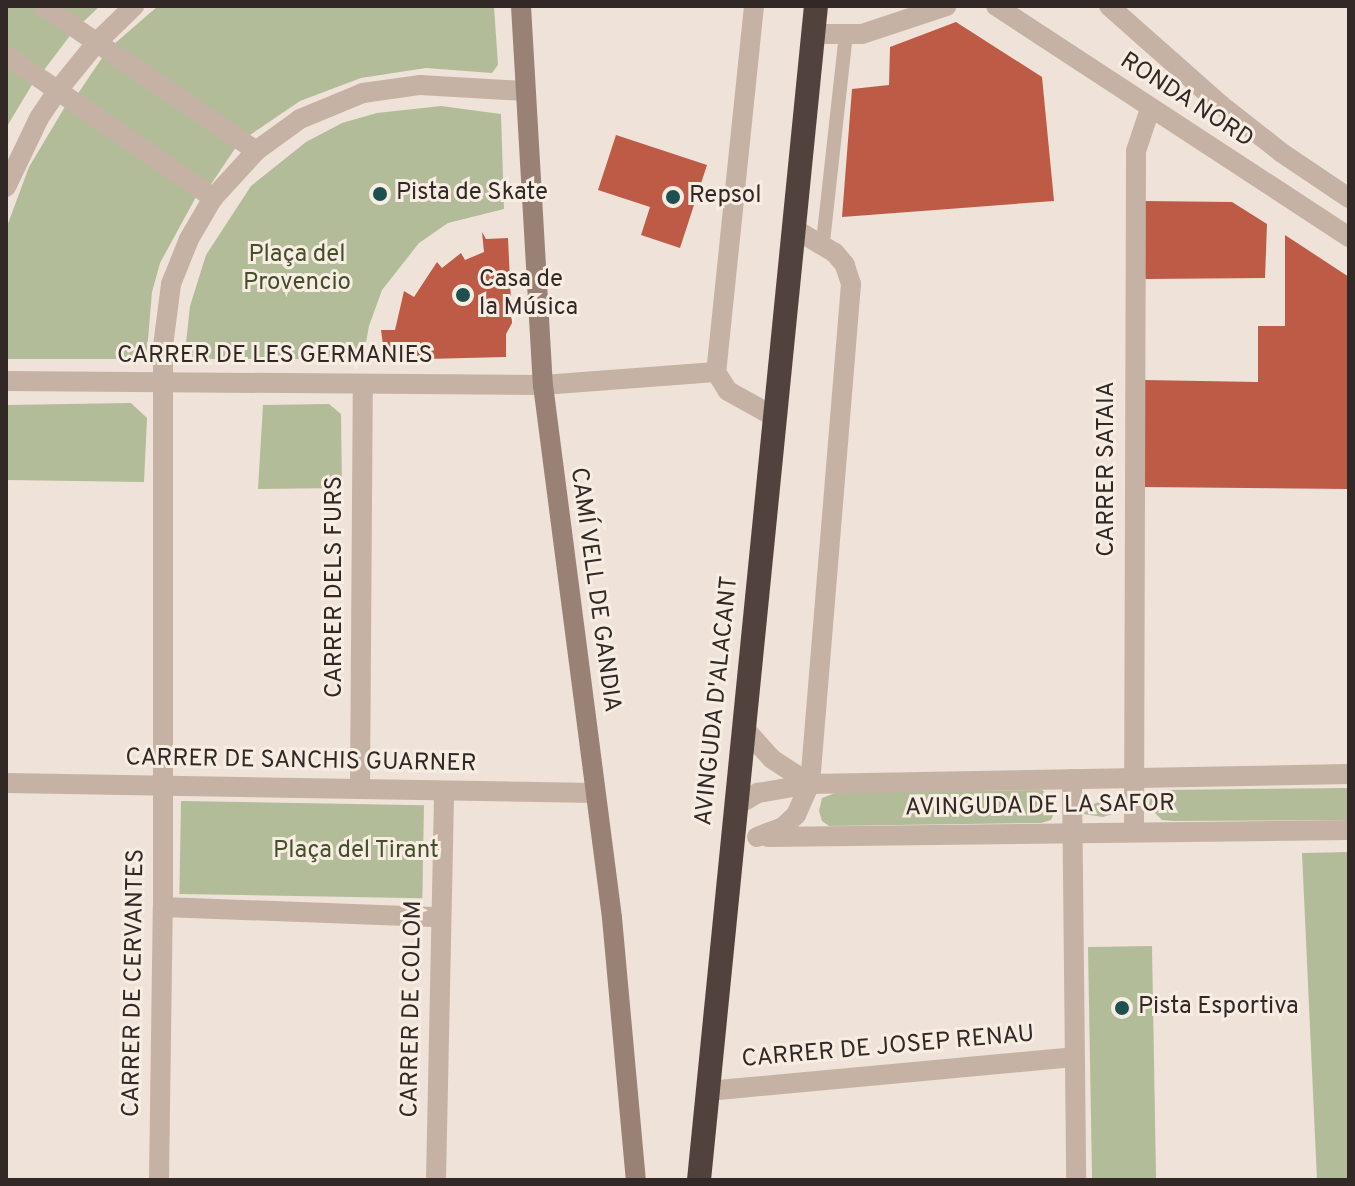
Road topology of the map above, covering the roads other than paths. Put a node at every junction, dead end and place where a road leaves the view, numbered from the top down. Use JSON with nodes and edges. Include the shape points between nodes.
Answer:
{"nodes":[{"id":1,"x":43,"y":6,"type":"edge"},
{"id":2,"x":134,"y":6,"type":"edge"},
{"id":3,"x":521,"y":6,"type":"edge"},
{"id":4,"x":754,"y":6,"type":"edge"},
{"id":5,"x":816,"y":6,"type":"edge"},
{"id":6,"x":946,"y":6,"type":"edge"},
{"id":7,"x":996,"y":6,"type":"edge"},
{"id":8,"x":1109,"y":6,"type":"edge"},
{"id":9,"x":813,"y":34,"type":"junction"},
{"id":10,"x":846,"y":35,"type":"junction"},
{"id":11,"x":97,"y":42,"type":"junction"},
{"id":12,"x":6,"y":55,"type":"edge"},
{"id":13,"x":58,"y":90,"type":"junction"},
{"id":14,"x":525,"y":91,"type":"junction"},
{"id":15,"x":1150,"y":109,"type":"junction"},
{"id":16,"x":256,"y":151,"type":"junction"},
{"id":17,"x":6,"y":187,"type":"edge"},
{"id":18,"x":213,"y":198,"type":"junction"},
{"id":19,"x":1349,"y":198,"type":"edge"},
{"id":20,"x":793,"y":228,"type":"junction"},
{"id":21,"x":1349,"y":237,"type":"edge"},
{"id":22,"x":823,"y":242,"type":"junction"},
{"id":23,"x":716,"y":372,"type":"junction"},
{"id":24,"x":6,"y":381,"type":"edge"},
{"id":25,"x":163,"y":382,"type":"junction"},
{"id":26,"x":363,"y":384,"type":"junction"},
{"id":27,"x":543,"y":385,"type":"junction"},
{"id":28,"x":773,"y":416,"type":"junction"},
{"id":29,"x":743,"y":727,"type":"junction"},
{"id":30,"x":1349,"y":774,"type":"edge"},
{"id":31,"x":1133,"y":778,"type":"junction"},
{"id":32,"x":1072,"y":779,"type":"junction"},
{"id":33,"x":6,"y":783,"type":"edge"},
{"id":34,"x":810,"y":784,"type":"junction"},
{"id":35,"x":162,"y":786,"type":"junction"},
{"id":36,"x":360,"y":789,"type":"junction"},
{"id":37,"x":444,"y":791,"type":"junction"},
{"id":38,"x":595,"y":793,"type":"junction"},
{"id":39,"x":736,"y":806,"type":"junction"},
{"id":40,"x":1349,"y":830,"type":"edge"},
{"id":41,"x":1071,"y":832,"type":"junction"},
{"id":42,"x":1134,"y":832,"type":"junction"},
{"id":43,"x":732,"y":837,"type":"junction"},
{"id":44,"x":757,"y":837,"type":"junction"},
{"id":45,"x":163,"y":907,"type":"junction"},
{"id":46,"x":440,"y":917,"type":"junction"},
{"id":47,"x":1073,"y":1057,"type":"junction"},
{"id":48,"x":708,"y":1091,"type":"junction"},
{"id":49,"x":159,"y":1180,"type":"edge"},
{"id":50,"x":436,"y":1180,"type":"edge"},
{"id":51,"x":636,"y":1180,"type":"edge"},
{"id":52,"x":699,"y":1180,"type":"edge"},
{"id":53,"x":1076,"y":1180,"type":"edge"}],
"edges":[{"from":1,"to":11,"type":"street"},
{"from":2,"to":11,"type":"street"},
{"from":3,"to":14,"type":"street","name":"CAMÍ VELL DE GANDIA"},
{"from":4,"to":23,"type":"street"},
{"from":5,"to":9,"type":"highway","name":"AVINGUDA D'ALACANT"},
{"from":6,"to":10,"type":"street"},
{"from":7,"to":15,"type":"street","name":"RONDA NORD"},
{"from":8,"to":19,"type":"street","via":[[1221,105]]},
{"from":9,"to":10,"type":"street"},
{"from":9,"to":20,"type":"highway","name":"AVINGUDA D'ALACANT"},
{"from":10,"to":22,"type":"lane"},
{"from":11,"to":13,"type":"street"},
{"from":11,"to":16,"type":"street"},
{"from":12,"to":13,"type":"street"},
{"from":13,"to":17,"type":"street"},
{"from":13,"to":18,"type":"street"},
{"from":14,"to":16,"type":"street","via":[[449,84],[363,93],[300,119]]},
{"from":14,"to":27,"type":"street","name":"CAMÍ VELL DE GANDIA"},
{"from":15,"to":21,"type":"street","name":"RONDA NORD"},
{"from":15,"to":31,"type":"street","name":"CARRER SATAIA","via":[[1136,151]]},
{"from":16,"to":18,"type":"street"},
{"from":18,"to":25,"type":"street","via":[[171,284]]},
{"from":20,"to":22,"type":"street"},
{"from":20,"to":28,"type":"highway","name":"AVINGUDA D'ALACANT"},
{"from":22,"to":34,"type":"street","via":[[845,265],[851,284]]},
{"from":23,"to":27,"type":"street","name":"CARRER DE LES GERMANIES"},
{"from":23,"to":28,"type":"street","via":[[728,391]]},
{"from":24,"to":25,"type":"street","name":"CARRER DE LES GERMANIES"},
{"from":25,"to":26,"type":"street","name":"CARRER DE LES GERMANIES"},
{"from":25,"to":35,"type":"street","name":"CARRER DE CERVANTES"},
{"from":26,"to":27,"type":"street","name":"CARRER DE LES GERMANIES"},
{"from":26,"to":36,"type":"street","name":"CARRER DELS FURS"},
{"from":27,"to":38,"type":"street","name":"CAMÍ VELL DE GANDIA"},
{"from":28,"to":29,"type":"highway","name":"AVINGUDA D'ALACANT"},
{"from":29,"to":34,"type":"street","via":[[772,759]]},
{"from":29,"to":39,"type":"highway","name":"AVINGUDA D'ALACANT"},
{"from":30,"to":31,"type":"street","name":"AVINGUDA DE LA SAFOR"},
{"from":31,"to":32,"type":"street","name":"AVINGUDA DE LA SAFOR"},
{"from":31,"to":42,"type":"street","name":"CARRER SATAIA"},
{"from":32,"to":34,"type":"street","name":"AVINGUDA DE LA SAFOR"},
{"from":32,"to":41,"type":"street"},
{"from":33,"to":35,"type":"street","name":"CARRER DE SANCHIS GUARNER"},
{"from":34,"to":39,"type":"street","name":"AVINGUDA DE LA SAFOR","via":[[758,793]]},
{"from":34,"to":44,"type":"street","via":[[796,815],[783,827]]},
{"from":35,"to":36,"type":"street","name":"CARRER DE SANCHIS GUARNER"},
{"from":35,"to":45,"type":"street","name":"CARRER DE CERVANTES"},
{"from":36,"to":37,"type":"street","name":"CARRER DE SANCHIS GUARNER"},
{"from":37,"to":38,"type":"street","name":"CARRER DE SANCHIS GUARNER"},
{"from":37,"to":46,"type":"street","name":"CARRER DE COLOM"},
{"from":38,"to":51,"type":"street","name":"CAMÍ VELL DE GANDIA"},
{"from":39,"to":43,"type":"highway","name":"AVINGUDA D'ALACANT"},
{"from":40,"to":42,"type":"street","name":"AVINGUDA DE LA SAFOR"},
{"from":41,"to":42,"type":"street","name":"AVINGUDA DE LA SAFOR"},
{"from":41,"to":44,"type":"street","name":"AVINGUDA DE LA SAFOR"},
{"from":41,"to":47,"type":"street"},
{"from":43,"to":44,"type":"street","name":"AVINGUDA DE LA SAFOR"},
{"from":43,"to":48,"type":"highway","name":"AVINGUDA D'ALACANT"},
{"from":45,"to":46,"type":"street"},
{"from":45,"to":49,"type":"street","name":"CARRER DE CERVANTES"},
{"from":46,"to":50,"type":"street","name":"CARRER DE COLOM"},
{"from":47,"to":48,"type":"street","name":"CARRER DE JOSEP RENAU"},
{"from":47,"to":53,"type":"street"},
{"from":48,"to":52,"type":"highway","name":"AVINGUDA D'ALACANT"}]}
